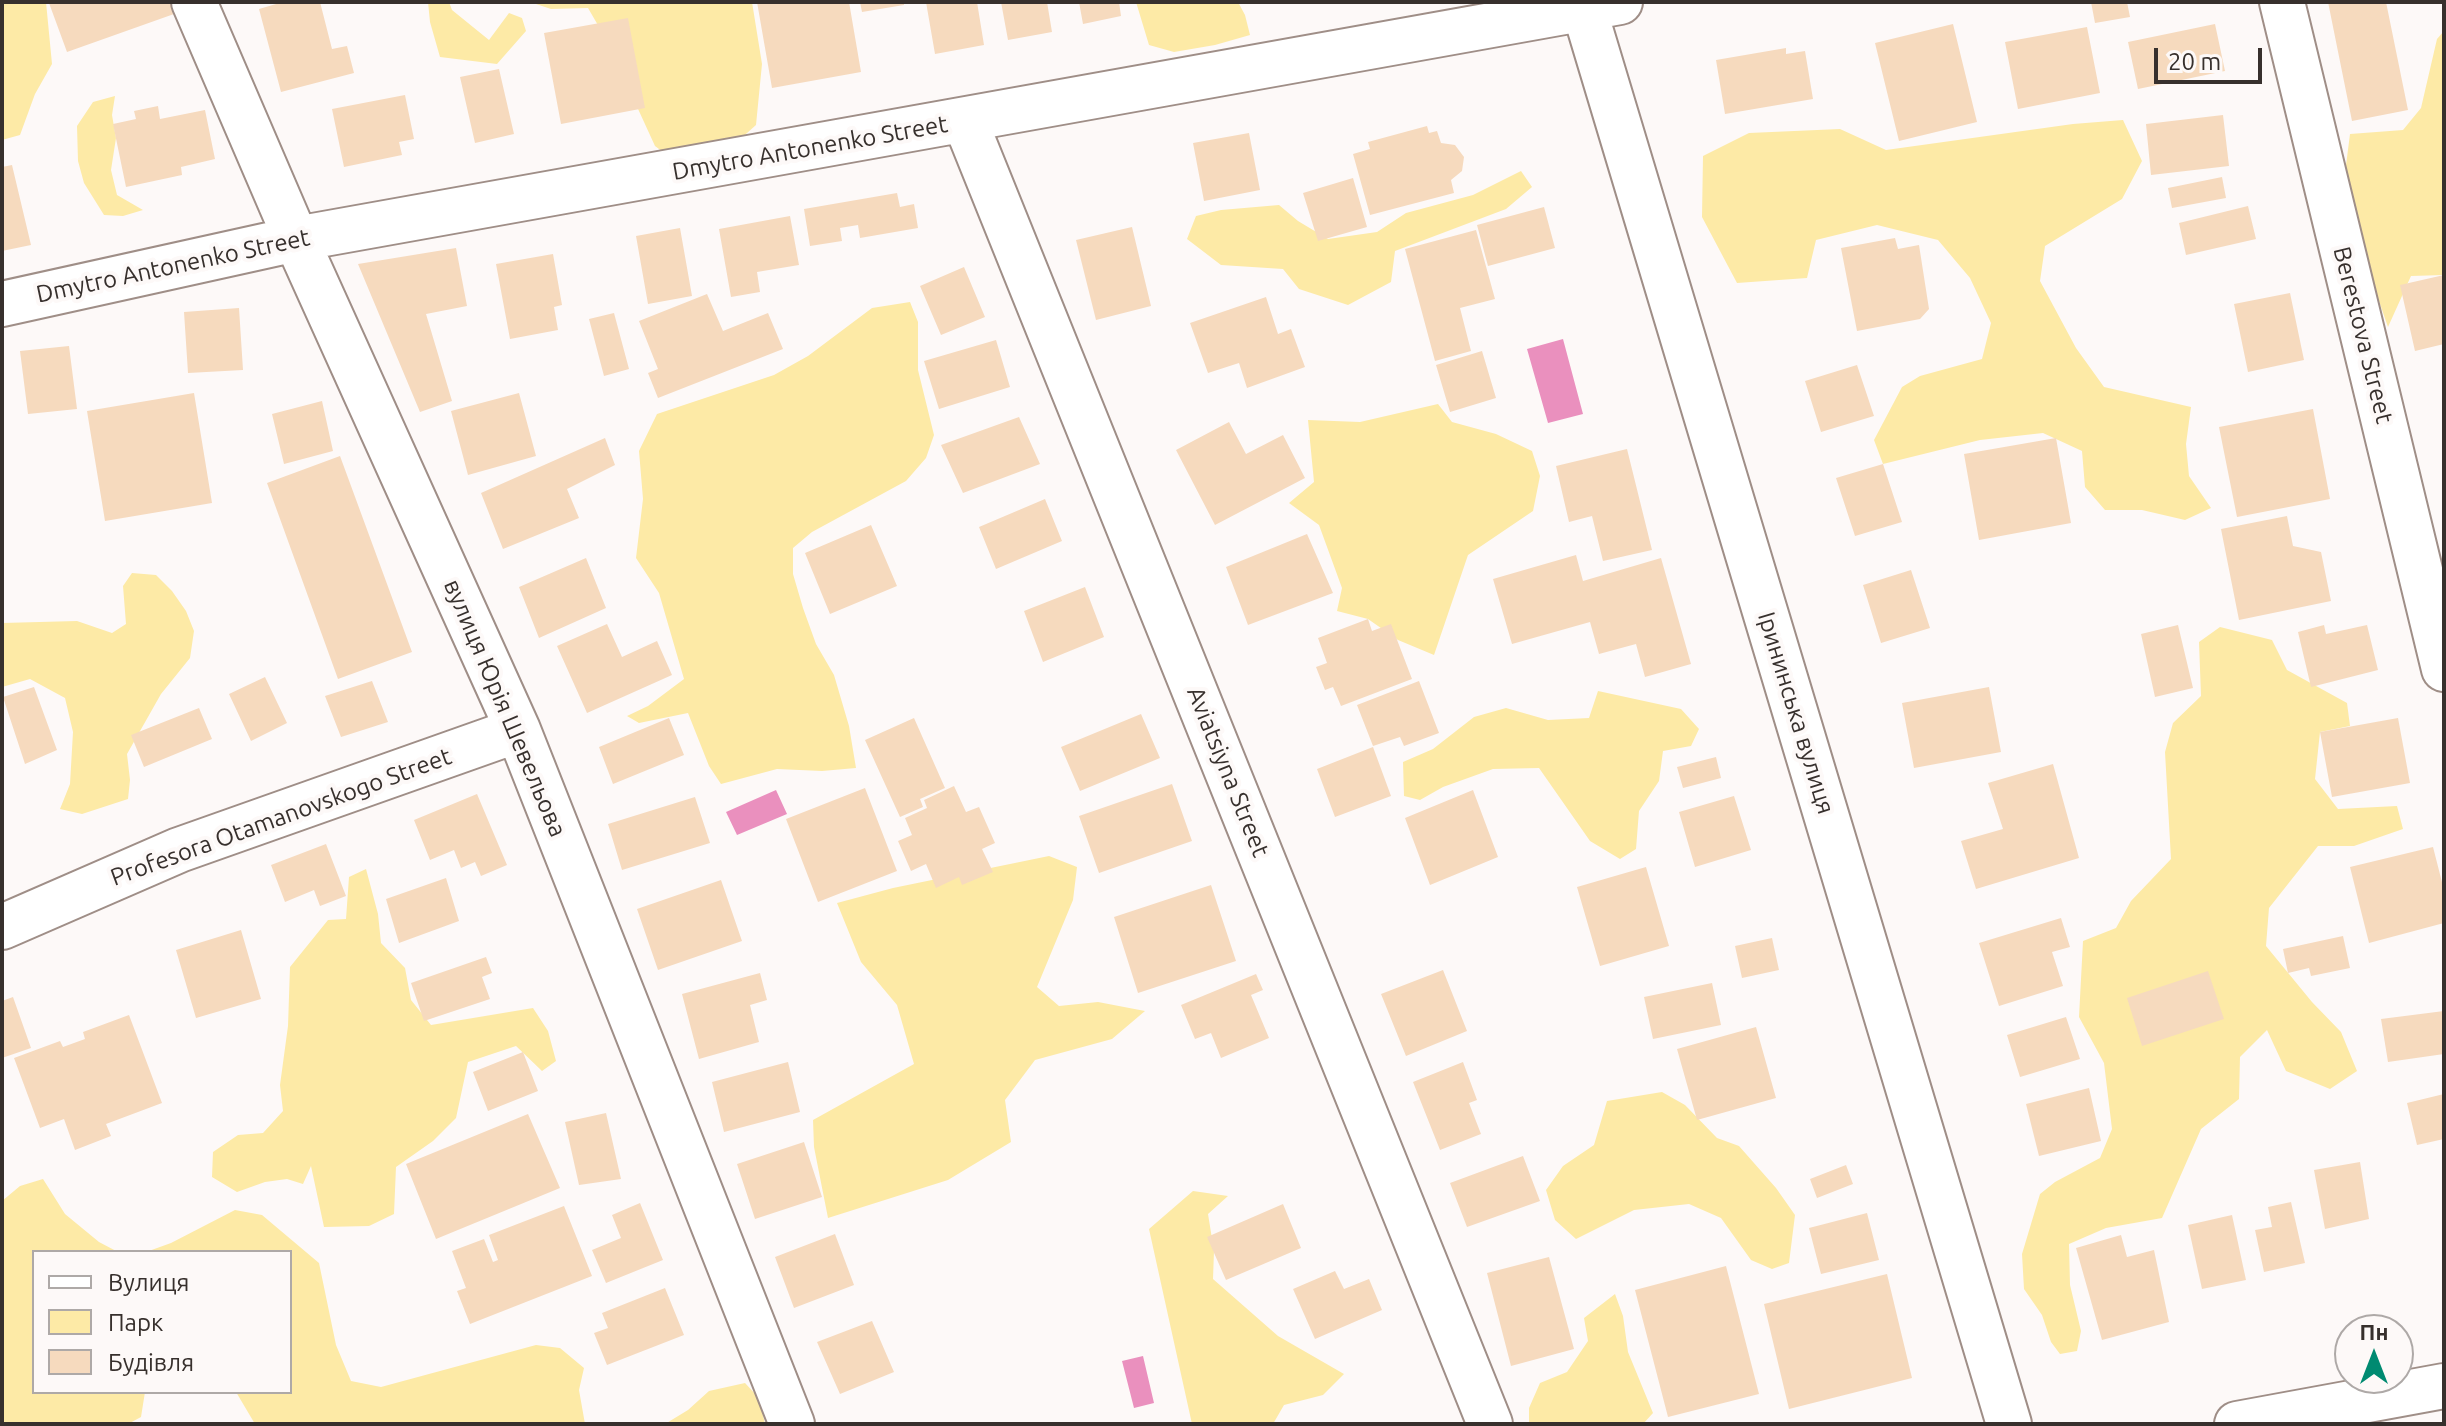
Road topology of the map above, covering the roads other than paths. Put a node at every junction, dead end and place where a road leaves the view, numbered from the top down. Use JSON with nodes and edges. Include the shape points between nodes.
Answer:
{"nodes":[{"id":1,"x":194,"y":2,"type":"edge"},
{"id":2,"x":2282,"y":2,"type":"edge"},
{"id":3,"x":1595,"y":4,"type":"edge"},
{"id":4,"x":965,"y":121,"type":"junction"},
{"id":5,"x":296,"y":239,"type":"junction"},
{"id":6,"x":2,"y":304,"type":"edge"},
{"id":7,"x":2444,"y":669,"type":"edge"},
{"id":8,"x":518,"y":730,"type":"junction"},
{"id":9,"x":2,"y":927,"type":"edge"},
{"id":10,"x":2444,"y":1386,"type":"edge"},
{"id":11,"x":792,"y":1424,"type":"edge"},
{"id":12,"x":1490,"y":1424,"type":"edge"},
{"id":13,"x":2009,"y":1424,"type":"edge"},
{"id":14,"x":2237,"y":1424,"type":"edge"}],
"edges":[{"from":1,"to":5,"type":"street","name":"вулиця Юрія Шевельова"},
{"from":2,"to":7,"type":"street","name":"Berestova Street"},
{"from":3,"to":4,"type":"street","name":"Dmytro Antonenko Street"},
{"from":3,"to":13,"type":"street","name":"Ірининська вулиця"},
{"from":4,"to":5,"type":"street","name":"Dmytro Antonenko Street"},
{"from":4,"to":12,"type":"street","name":"Aviatsiyna Street"},
{"from":5,"to":6,"type":"street","name":"Dmytro Antonenko Street"},
{"from":5,"to":8,"type":"street","name":"вулиця Юрія Шевельова"},
{"from":8,"to":9,"type":"street","name":"Profesora Otamanovskogo Street","via":[[179,850]]},
{"from":8,"to":11,"type":"street","name":"вулиця Юрія Шевельова"},
{"from":10,"to":14,"type":"street"}]}
